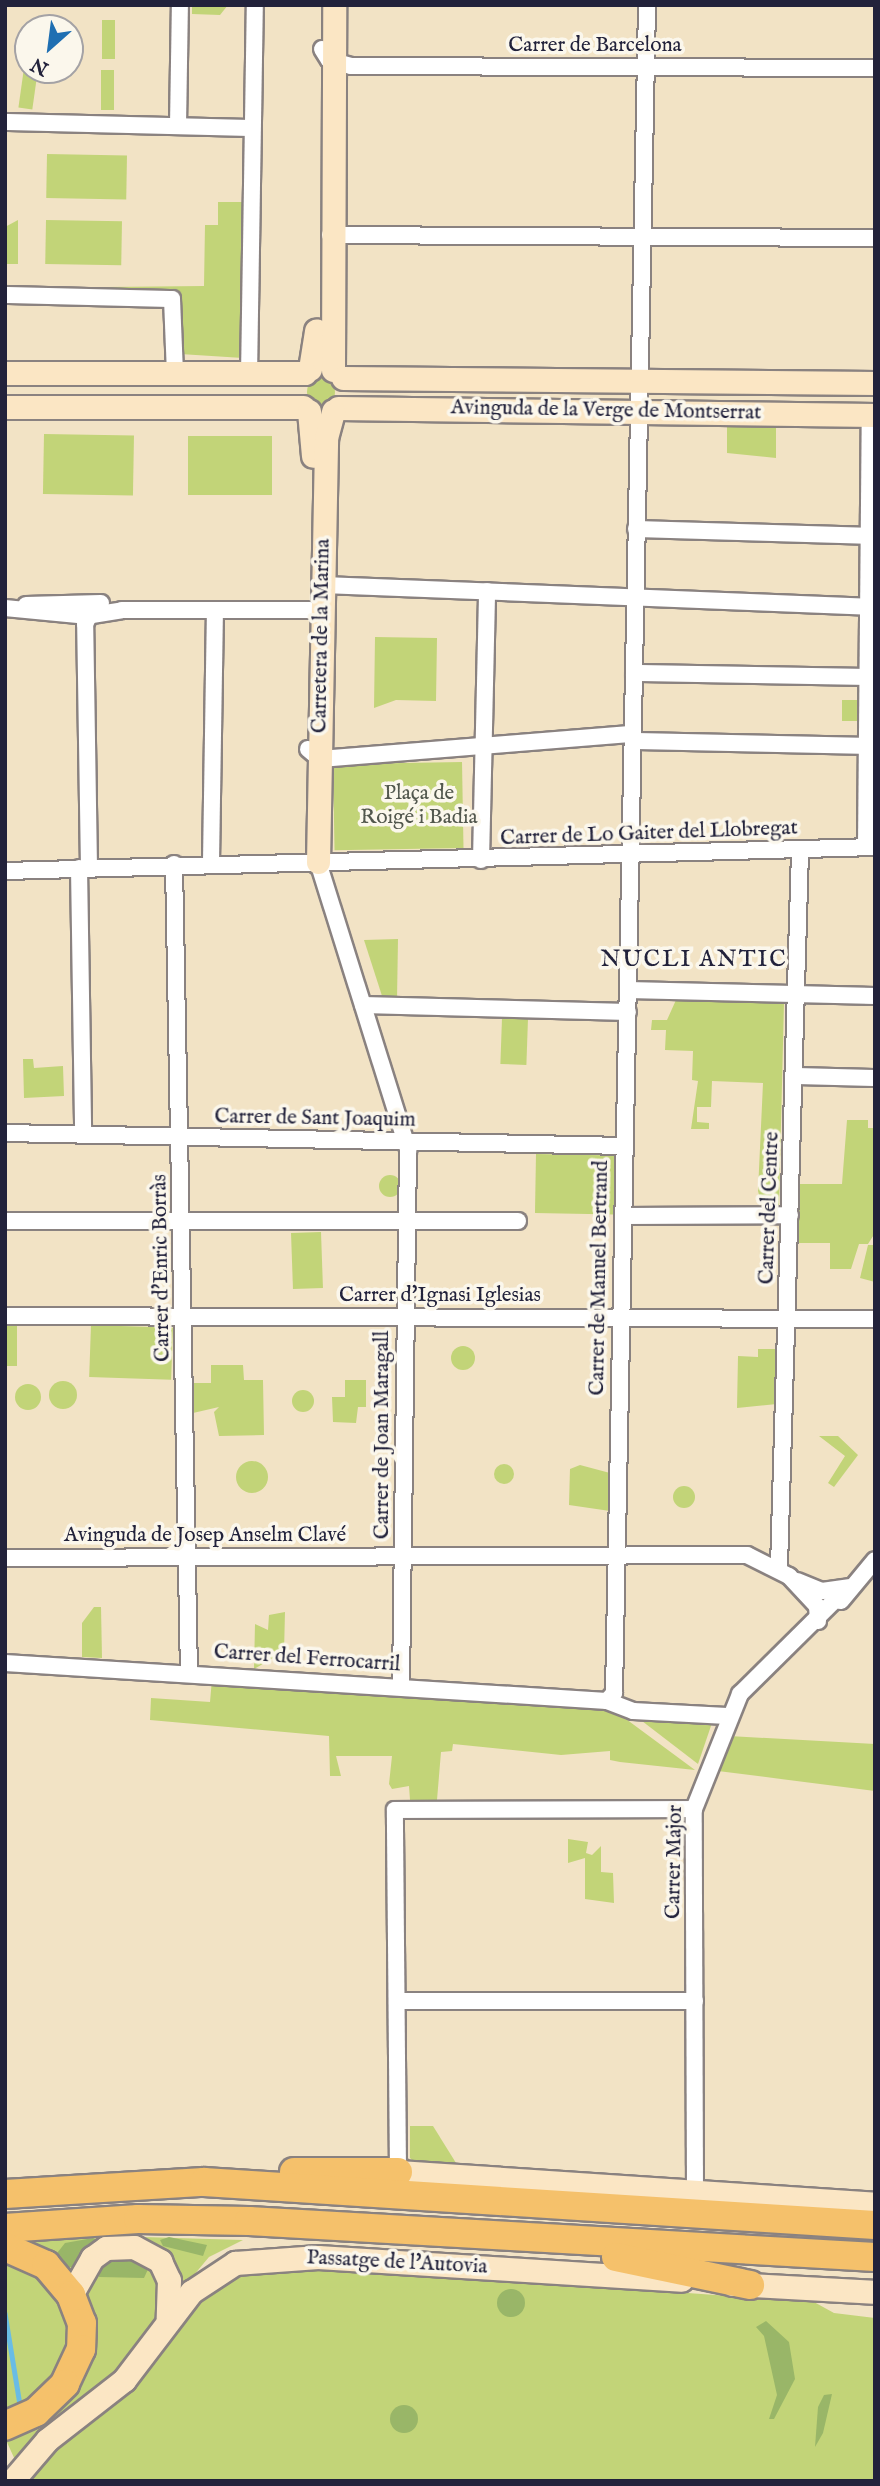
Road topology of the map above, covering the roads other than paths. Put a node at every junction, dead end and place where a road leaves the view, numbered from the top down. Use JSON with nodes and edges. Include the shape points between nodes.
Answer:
{"nodes":[{"id":1,"x":180,"y":5,"type":"edge"},
{"id":2,"x":255,"y":5,"type":"edge"},
{"id":3,"x":322,"y":5,"type":"edge"},
{"id":4,"x":334,"y":5,"type":"edge"},
{"id":5,"x":647,"y":5,"type":"edge"},
{"id":6,"x":328,"y":56,"type":"junction"},
{"id":7,"x":646,"y":68,"type":"junction"},
{"id":8,"x":875,"y":68,"type":"edge"},
{"id":9,"x":5,"y":122,"type":"edge"},
{"id":10,"x":252,"y":122,"type":"junction"},
{"id":11,"x":178,"y":126,"type":"junction"},
{"id":12,"x":330,"y":235,"type":"junction"},
{"id":13,"x":642,"y":236,"type":"junction"},
{"id":14,"x":875,"y":238,"type":"edge"},
{"id":15,"x":5,"y":295,"type":"edge"},
{"id":16,"x":307,"y":371,"type":"junction"},
{"id":17,"x":5,"y":373,"type":"edge"},
{"id":18,"x":338,"y":374,"type":"junction"},
{"id":19,"x":175,"y":375,"type":"junction"},
{"id":20,"x":249,"y":376,"type":"junction"},
{"id":21,"x":639,"y":380,"type":"junction"},
{"id":22,"x":875,"y":383,"type":"edge"},
{"id":23,"x":5,"y":407,"type":"edge"},
{"id":24,"x":306,"y":409,"type":"junction"},
{"id":25,"x":336,"y":410,"type":"junction"},
{"id":26,"x":639,"y":413,"type":"junction"},
{"id":27,"x":872,"y":415,"type":"edge"},
{"id":28,"x":872,"y":466,"type":"edge"},
{"id":29,"x":636,"y":529,"type":"junction"},
{"id":30,"x":872,"y":536,"type":"edge"},
{"id":31,"x":323,"y":585,"type":"junction"},
{"id":32,"x":487,"y":591,"type":"junction"},
{"id":33,"x":635,"y":595,"type":"junction"},
{"id":34,"x":101,"y":603,"type":"junction"},
{"id":35,"x":871,"y":606,"type":"edge"},
{"id":36,"x":11,"y":608,"type":"edge"},
{"id":37,"x":122,"y":610,"type":"junction"},
{"id":38,"x":215,"y":610,"type":"junction"},
{"id":39,"x":310,"y":610,"type":"junction"},
{"id":40,"x":86,"y":616,"type":"junction"},
{"id":41,"x":634,"y":673,"type":"junction"},
{"id":42,"x":871,"y":676,"type":"edge"},
{"id":43,"x":633,"y":738,"type":"junction"},
{"id":44,"x":871,"y":746,"type":"edge"},
{"id":45,"x":483,"y":747,"type":"junction"},
{"id":46,"x":314,"y":754,"type":"junction"},
{"id":47,"x":871,"y":847,"type":"edge"},
{"id":48,"x":800,"y":850,"type":"junction"},
{"id":49,"x":630,"y":857,"type":"junction"},
{"id":50,"x":481,"y":860,"type":"junction"},
{"id":51,"x":312,"y":861,"type":"junction"},
{"id":52,"x":211,"y":862,"type":"junction"},
{"id":53,"x":174,"y":864,"type":"junction"},
{"id":54,"x":84,"y":868,"type":"junction"},
{"id":55,"x":5,"y":871,"type":"edge"},
{"id":56,"x":628,"y":990,"type":"junction"},
{"id":57,"x":797,"y":994,"type":"junction"},
{"id":58,"x":875,"y":996,"type":"edge"},
{"id":59,"x":363,"y":1005,"type":"junction"},
{"id":60,"x":628,"y":1012,"type":"junction"},
{"id":61,"x":795,"y":1076,"type":"junction"},
{"id":62,"x":875,"y":1078,"type":"edge"},
{"id":63,"x":5,"y":1133,"type":"edge"},
{"id":64,"x":83,"y":1134,"type":"junction"},
{"id":65,"x":181,"y":1138,"type":"junction"},
{"id":66,"x":407,"y":1141,"type":"junction"},
{"id":67,"x":624,"y":1146,"type":"junction"},
{"id":68,"x":790,"y":1215,"type":"junction"},
{"id":69,"x":623,"y":1216,"type":"junction"},
{"id":70,"x":5,"y":1221,"type":"edge"},
{"id":71,"x":183,"y":1221,"type":"junction"},
{"id":72,"x":407,"y":1221,"type":"junction"},
{"id":73,"x":517,"y":1221,"type":"dead end"},
{"id":74,"x":5,"y":1316,"type":"edge"},
{"id":75,"x":184,"y":1316,"type":"junction"},
{"id":76,"x":621,"y":1316,"type":"junction"},
{"id":77,"x":405,"y":1317,"type":"junction"},
{"id":78,"x":788,"y":1317,"type":"junction"},
{"id":79,"x":875,"y":1319,"type":"edge"},
{"id":80,"x":404,"y":1556,"type":"junction"},
{"id":81,"x":615,"y":1556,"type":"junction"},
{"id":82,"x":188,"y":1557,"type":"junction"},
{"id":83,"x":5,"y":1558,"type":"edge"},
{"id":84,"x":875,"y":1560,"type":"edge"},
{"id":85,"x":784,"y":1572,"type":"junction"},
{"id":86,"x":859,"y":1580,"type":"junction"},
{"id":87,"x":845,"y":1590,"type":"junction"},
{"id":88,"x":809,"y":1598,"type":"junction"},
{"id":89,"x":833,"y":1605,"type":"junction"},
{"id":90,"x":818,"y":1621,"type":"junction"},
{"id":91,"x":5,"y":1663,"type":"edge"},
{"id":92,"x":190,"y":1672,"type":"junction"},
{"id":93,"x":401,"y":1687,"type":"junction"},
{"id":94,"x":609,"y":1700,"type":"junction"},
{"id":95,"x":725,"y":1719,"type":"junction"},
{"id":96,"x":694,"y":1809,"type":"junction"},
{"id":97,"x":398,"y":2001,"type":"junction"},
{"id":98,"x":695,"y":2001,"type":"junction"},
{"id":99,"x":398,"y":2172,"type":"junction"},
{"id":100,"x":204,"y":2182,"type":"junction"},
{"id":101,"x":5,"y":2183,"type":"edge"},
{"id":102,"x":59,"y":2186,"type":"junction"},
{"id":103,"x":695,"y":2189,"type":"junction"},
{"id":104,"x":5,"y":2194,"type":"edge"},
{"id":105,"x":875,"y":2204,"type":"edge"},
{"id":106,"x":875,"y":2225,"type":"edge"},
{"id":107,"x":5,"y":2228,"type":"edge"},
{"id":108,"x":396,"y":2231,"type":"junction"},
{"id":109,"x":5,"y":2247,"type":"edge"},
{"id":110,"x":875,"y":2257,"type":"edge"},
{"id":111,"x":750,"y":2285,"type":"junction"},
{"id":112,"x":875,"y":2292,"type":"edge"},
{"id":113,"x":71,"y":2295,"type":"junction"},
{"id":114,"x":168,"y":2318,"type":"junction"},
{"id":115,"x":5,"y":2426,"type":"edge"},
{"id":116,"x":5,"y":2460,"type":"edge"},
{"id":117,"x":11,"y":2481,"type":"edge"}],
"edges":[{"from":1,"to":11,"type":"street"},
{"from":2,"to":10,"type":"street"},
{"from":3,"to":6,"type":"street"},
{"from":4,"to":6,"type":"street"},
{"from":5,"to":7,"type":"street","name":"Carrer de Manuel Bertrand"},
{"from":6,"to":7,"type":"street","name":"Carrer de Barcelona"},
{"from":6,"to":12,"type":"street"},
{"from":6,"to":16,"type":"street"},
{"from":7,"to":8,"type":"street","name":"Carrer de Barcelona"},
{"from":7,"to":13,"type":"street","name":"Carrer de Manuel Bertrand"},
{"from":9,"to":11,"type":"street"},
{"from":10,"to":11,"type":"street"},
{"from":10,"to":20,"type":"street"},
{"from":12,"to":13,"type":"street"},
{"from":12,"to":18,"type":"street"},
{"from":13,"to":14,"type":"street"},
{"from":13,"to":21,"type":"street","name":"Carrer de Manuel Bertrand"},
{"from":15,"to":19,"type":"street","via":[[172,299]]},
{"from":16,"to":18,"type":"street","name":"Avinguda de la Verge de Montserrat"},
{"from":16,"to":20,"type":"street"},
{"from":16,"to":24,"type":"street","name":"Carretera de la Marina","via":[[297,389]]},
{"from":17,"to":19,"type":"street"},
{"from":18,"to":21,"type":"street","name":"Avinguda de la Verge de Montserrat"},
{"from":18,"to":25,"type":"street","name":"Carretera de la Marina"},
{"from":19,"to":20,"type":"street"},
{"from":21,"to":22,"type":"street","name":"Avinguda de la Verge de Montserrat"},
{"from":21,"to":26,"type":"street","name":"Carrer de Manuel Bertrand"},
{"from":23,"to":24,"type":"street"},
{"from":24,"to":25,"type":"street","name":"Avinguda de la Verge de Montserrat"},
{"from":24,"to":39,"type":"street","name":"Carretera de la Marina","via":[[314,438]]},
{"from":25,"to":26,"type":"street","name":"Avinguda de la Verge de Montserrat"},
{"from":25,"to":31,"type":"street","name":"Carretera de la Marina","via":[[326,438]]},
{"from":26,"to":27,"type":"street","name":"Avinguda de la Verge de Montserrat"},
{"from":26,"to":29,"type":"street","name":"Carrer de Manuel Bertrand"},
{"from":27,"to":28,"type":"street"},
{"from":28,"to":30,"type":"street"},
{"from":29,"to":30,"type":"street"},
{"from":29,"to":33,"type":"street","name":"Carrer de Manuel Bertrand"},
{"from":30,"to":35,"type":"street"},
{"from":31,"to":32,"type":"street"},
{"from":31,"to":46,"type":"street","name":"Carretera de la Marina"},
{"from":32,"to":33,"type":"street"},
{"from":32,"to":45,"type":"street"},
{"from":33,"to":35,"type":"street"},
{"from":33,"to":41,"type":"street","name":"Carrer de Manuel Bertrand"},
{"from":34,"to":36,"type":"street"},
{"from":34,"to":37,"type":"street"},
{"from":34,"to":40,"type":"street"},
{"from":35,"to":42,"type":"street"},
{"from":36,"to":40,"type":"street"},
{"from":37,"to":38,"type":"street"},
{"from":37,"to":40,"type":"street"},
{"from":38,"to":39,"type":"street"},
{"from":38,"to":52,"type":"street"},
{"from":39,"to":46,"type":"street","name":"Carretera de la Marina"},
{"from":40,"to":54,"type":"street"},
{"from":41,"to":42,"type":"street"},
{"from":41,"to":43,"type":"street","name":"Carrer de Manuel Bertrand"},
{"from":42,"to":44,"type":"street"},
{"from":43,"to":44,"type":"street"},
{"from":43,"to":45,"type":"street"},
{"from":43,"to":49,"type":"street","name":"Carrer de Manuel Bertrand"},
{"from":44,"to":47,"type":"street"},
{"from":45,"to":46,"type":"street"},
{"from":45,"to":50,"type":"street"},
{"from":46,"to":51,"type":"street","name":"Carretera de la Marina"},
{"from":47,"to":48,"type":"street","name":"Carrer de Lo Gaiter del Llobregat"},
{"from":48,"to":49,"type":"street","name":"Carrer de Lo Gaiter del Llobregat"},
{"from":48,"to":57,"type":"street","name":"Carrer del Centre"},
{"from":49,"to":50,"type":"street","name":"Carrer de Lo Gaiter del Llobregat"},
{"from":49,"to":56,"type":"street","name":"Carrer de Manuel Bertrand"},
{"from":50,"to":51,"type":"street","name":"Carrer de Lo Gaiter del Llobregat"},
{"from":51,"to":52,"type":"street","name":"Carrer de Lo Gaiter del Llobregat"},
{"from":51,"to":59,"type":"street","name":"Carrer de Joan Maragall"},
{"from":52,"to":53,"type":"street","name":"Carrer de Lo Gaiter del Llobregat"},
{"from":53,"to":54,"type":"street","name":"Carrer de Lo Gaiter del Llobregat"},
{"from":53,"to":65,"type":"street","name":"Carrer d'Enric Borràs"},
{"from":54,"to":55,"type":"street","name":"Carrer de Lo Gaiter del Llobregat"},
{"from":54,"to":64,"type":"street"},
{"from":56,"to":57,"type":"street"},
{"from":56,"to":60,"type":"street","name":"Carrer de Manuel Bertrand"},
{"from":57,"to":58,"type":"street"},
{"from":57,"to":61,"type":"street","name":"Carrer del Centre"},
{"from":59,"to":60,"type":"street"},
{"from":59,"to":66,"type":"street","name":"Carrer de Joan Maragall"},
{"from":60,"to":67,"type":"street","name":"Carrer de Manuel Bertrand"},
{"from":61,"to":62,"type":"street"},
{"from":61,"to":68,"type":"street","name":"Carrer del Centre"},
{"from":63,"to":64,"type":"street","name":"Carrer de Sant Joaquim"},
{"from":64,"to":65,"type":"street","name":"Carrer de Sant Joaquim"},
{"from":65,"to":66,"type":"street","name":"Carrer de Sant Joaquim"},
{"from":65,"to":71,"type":"street","name":"Carrer d'Enric Borràs"},
{"from":66,"to":67,"type":"street","name":"Carrer de Sant Joaquim"},
{"from":66,"to":72,"type":"street","name":"Carrer de Joan Maragall"},
{"from":67,"to":69,"type":"street","name":"Carrer de Manuel Bertrand"},
{"from":68,"to":69,"type":"street"},
{"from":68,"to":78,"type":"street","name":"Carrer del Centre"},
{"from":69,"to":76,"type":"street","name":"Carrer de Manuel Bertrand"},
{"from":70,"to":71,"type":"street"},
{"from":71,"to":72,"type":"street"},
{"from":71,"to":75,"type":"street","name":"Carrer d'Enric Borràs"},
{"from":72,"to":73,"type":"street"},
{"from":72,"to":77,"type":"street","name":"Carrer de Joan Maragall"},
{"from":74,"to":75,"type":"street","name":"Carrer d'Ignasi Iglesias"},
{"from":75,"to":77,"type":"street","name":"Carrer d'Ignasi Iglesias"},
{"from":75,"to":82,"type":"street","name":"Carrer d'Enric Borràs"},
{"from":76,"to":77,"type":"street","name":"Carrer d'Ignasi Iglesias"},
{"from":76,"to":78,"type":"street","name":"Carrer d'Ignasi Iglesias"},
{"from":76,"to":81,"type":"street","name":"Carrer de Manuel Bertrand"},
{"from":77,"to":80,"type":"street","name":"Carrer de Joan Maragall"},
{"from":78,"to":79,"type":"street","name":"Carrer d'Ignasi Iglesias"},
{"from":78,"to":85,"type":"street","name":"Carrer del Centre"},
{"from":80,"to":81,"type":"street","name":"Avinguda de Josep Anselm Clavé"},
{"from":80,"to":82,"type":"street","name":"Avinguda de Josep Anselm Clavé"},
{"from":80,"to":93,"type":"street","name":"Carrer de Joan Maragall"},
{"from":81,"to":85,"type":"street","name":"Avinguda de Josep Anselm Clavé","via":[[747,1555]]},
{"from":81,"to":94,"type":"street","name":"Carrer de Manuel Bertrand"},
{"from":82,"to":83,"type":"street","name":"Avinguda de Josep Anselm Clavé"},
{"from":82,"to":92,"type":"street","name":"Carrer d'Enric Borràs"},
{"from":84,"to":86,"type":"street"},
{"from":85,"to":87,"type":"street","name":"Avinguda de Josep Anselm Clavé","via":[[822,1591]]},
{"from":85,"to":88,"type":"street"},
{"from":86,"to":87,"type":"street","name":"Carrer Major"},
{"from":86,"to":89,"type":"street"},
{"from":87,"to":89,"type":"street","name":"Carrer Major"},
{"from":88,"to":89,"type":"street"},
{"from":88,"to":90,"type":"street"},
{"from":89,"to":90,"type":"street","name":"Carrer Major"},
{"from":90,"to":95,"type":"street","name":"Carrer Major","via":[[760,1673]]},
{"from":91,"to":92,"type":"street","name":"Carrer del Ferrocarril"},
{"from":92,"to":93,"type":"street","name":"Carrer del Ferrocarril"},
{"from":93,"to":94,"type":"street","name":"Carrer del Ferrocarril"},
{"from":94,"to":95,"type":"street","name":"Carrer del Ferrocarril","via":[[633,1711]]},
{"from":95,"to":96,"type":"street","name":"Carrer Major"},
{"from":96,"to":97,"type":"street","via":[[396,1810]]},
{"from":96,"to":98,"type":"street","name":"Carrer Major"},
{"from":97,"to":98,"type":"street"},
{"from":97,"to":99,"type":"street"},
{"from":98,"to":103,"type":"street","name":"Carrer Major"},
{"from":99,"to":100,"type":"highway","via":[[296,2171]]},
{"from":99,"to":103,"type":"street"},
{"from":100,"to":102,"type":"highway"},
{"from":100,"to":106,"type":"highway"},
{"from":101,"to":102,"type":"highway"},
{"from":102,"to":104,"type":"highway"},
{"from":103,"to":105,"type":"street"},
{"from":107,"to":108,"type":"highway","via":[[138,2219]]},
{"from":108,"to":110,"type":"highway"},
{"from":108,"to":111,"type":"highway","via":[[437,2247],[612,2256]]},
{"from":109,"to":113,"type":"highway","via":[[46,2264]]},
{"from":111,"to":112,"type":"street","name":"Passatge de l'Autovia"},
{"from":111,"to":114,"type":"street","name":"Passatge de l'Autovia","via":[[261,2258],[207,2278]]},
{"from":113,"to":114,"type":"street","via":[[95,2256],[106,2248],[134,2247],[160,2261],[169,2280]]},
{"from":113,"to":115,"type":"highway","via":[[82,2323],[75,2365],[52,2399]]},
{"from":114,"to":117,"type":"street","name":"Passatge de l'Autovia","via":[[124,2381],[47,2440]]},
{"from":116,"to":117,"type":"street"}]}
